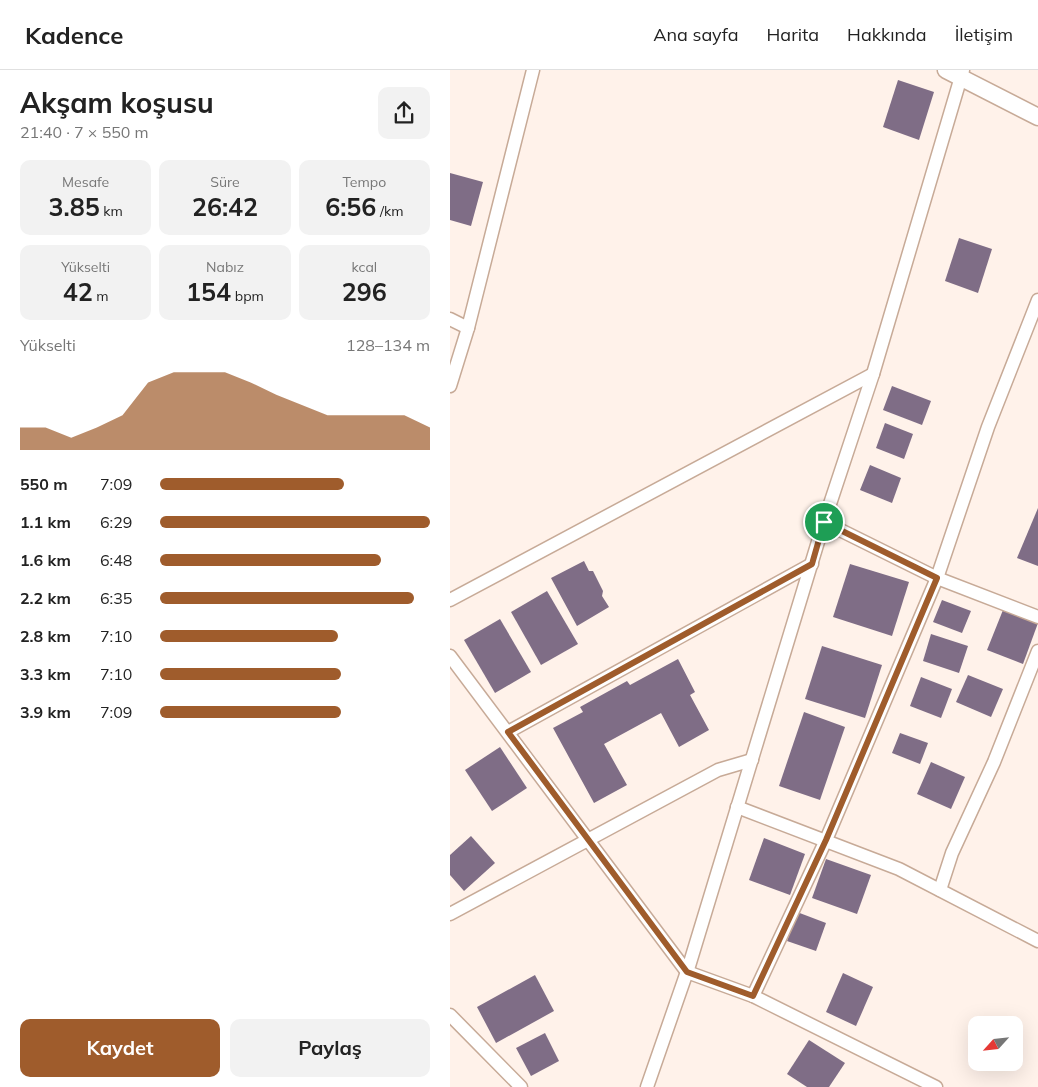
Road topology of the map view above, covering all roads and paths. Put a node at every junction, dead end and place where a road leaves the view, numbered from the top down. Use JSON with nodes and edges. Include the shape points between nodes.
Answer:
{"nodes":[{"id":1,"x":533,"y":70,"type":"edge"},
{"id":2,"x":946,"y":70,"type":"edge"},
{"id":3,"x":962,"y":73,"type":"edge"},
{"id":4,"x":1038,"y":117,"type":"edge"},
{"id":5,"x":1038,"y":300,"type":"edge"},
{"id":6,"x":450,"y":319,"type":"edge"},
{"id":7,"x":468,"y":328,"type":"junction"},
{"id":8,"x":873,"y":374,"type":"junction"},
{"id":9,"x":450,"y":386,"type":"edge"},
{"id":10,"x":824,"y":522,"type":"junction"},
{"id":11,"x":812,"y":564,"type":"junction"},
{"id":12,"x":937,"y":578,"type":"junction"},
{"id":13,"x":450,"y":600,"type":"edge"},
{"id":14,"x":1038,"y":617,"type":"edge"},
{"id":15,"x":1038,"y":651,"type":"edge"},
{"id":16,"x":450,"y":656,"type":"edge"},
{"id":17,"x":508,"y":732,"type":"junction"},
{"id":18,"x":752,"y":760,"type":"junction"},
{"id":19,"x":738,"y":807,"type":"junction"},
{"id":20,"x":588,"y":839,"type":"junction"},
{"id":21,"x":826,"y":840,"type":"junction"},
{"id":22,"x":940,"y":890,"type":"junction"},
{"id":23,"x":450,"y":914,"type":"edge"},
{"id":24,"x":1038,"y":941,"type":"edge"},
{"id":25,"x":687,"y":972,"type":"junction"},
{"id":26,"x":753,"y":996,"type":"junction"},
{"id":27,"x":450,"y":1015,"type":"edge"},
{"id":28,"x":521,"y":1087,"type":"edge"},
{"id":29,"x":647,"y":1087,"type":"edge"},
{"id":30,"x":936,"y":1087,"type":"edge"}],
"edges":[{"from":1,"to":7,"type":"street"},
{"from":2,"to":3,"type":"street"},
{"from":3,"to":4,"type":"street"},
{"from":3,"to":8,"type":"street"},
{"from":5,"to":12,"type":"street","via":[[988,427]]},
{"from":6,"to":7,"type":"street"},
{"from":7,"to":9,"type":"street"},
{"from":8,"to":10,"type":"street"},
{"from":8,"to":13,"type":"street"},
{"from":10,"to":11,"type":"street"},
{"from":10,"to":12,"type":"street"},
{"from":11,"to":17,"type":"street"},
{"from":11,"to":18,"type":"street"},
{"from":12,"to":14,"type":"street"},
{"from":12,"to":21,"type":"street"},
{"from":15,"to":22,"type":"street","via":[[994,762],[952,854]]},
{"from":16,"to":17,"type":"street"},
{"from":17,"to":20,"type":"street"},
{"from":18,"to":19,"type":"street"},
{"from":18,"to":20,"type":"street","via":[[718,770]]},
{"from":19,"to":21,"type":"street"},
{"from":19,"to":25,"type":"street"},
{"from":20,"to":23,"type":"street"},
{"from":20,"to":25,"type":"street"},
{"from":21,"to":22,"type":"street","via":[[899,868]]},
{"from":21,"to":26,"type":"street"},
{"from":22,"to":24,"type":"street"},
{"from":25,"to":26,"type":"street"},
{"from":25,"to":29,"type":"street"},
{"from":26,"to":30,"type":"street"},
{"from":27,"to":28,"type":"street"}]}
